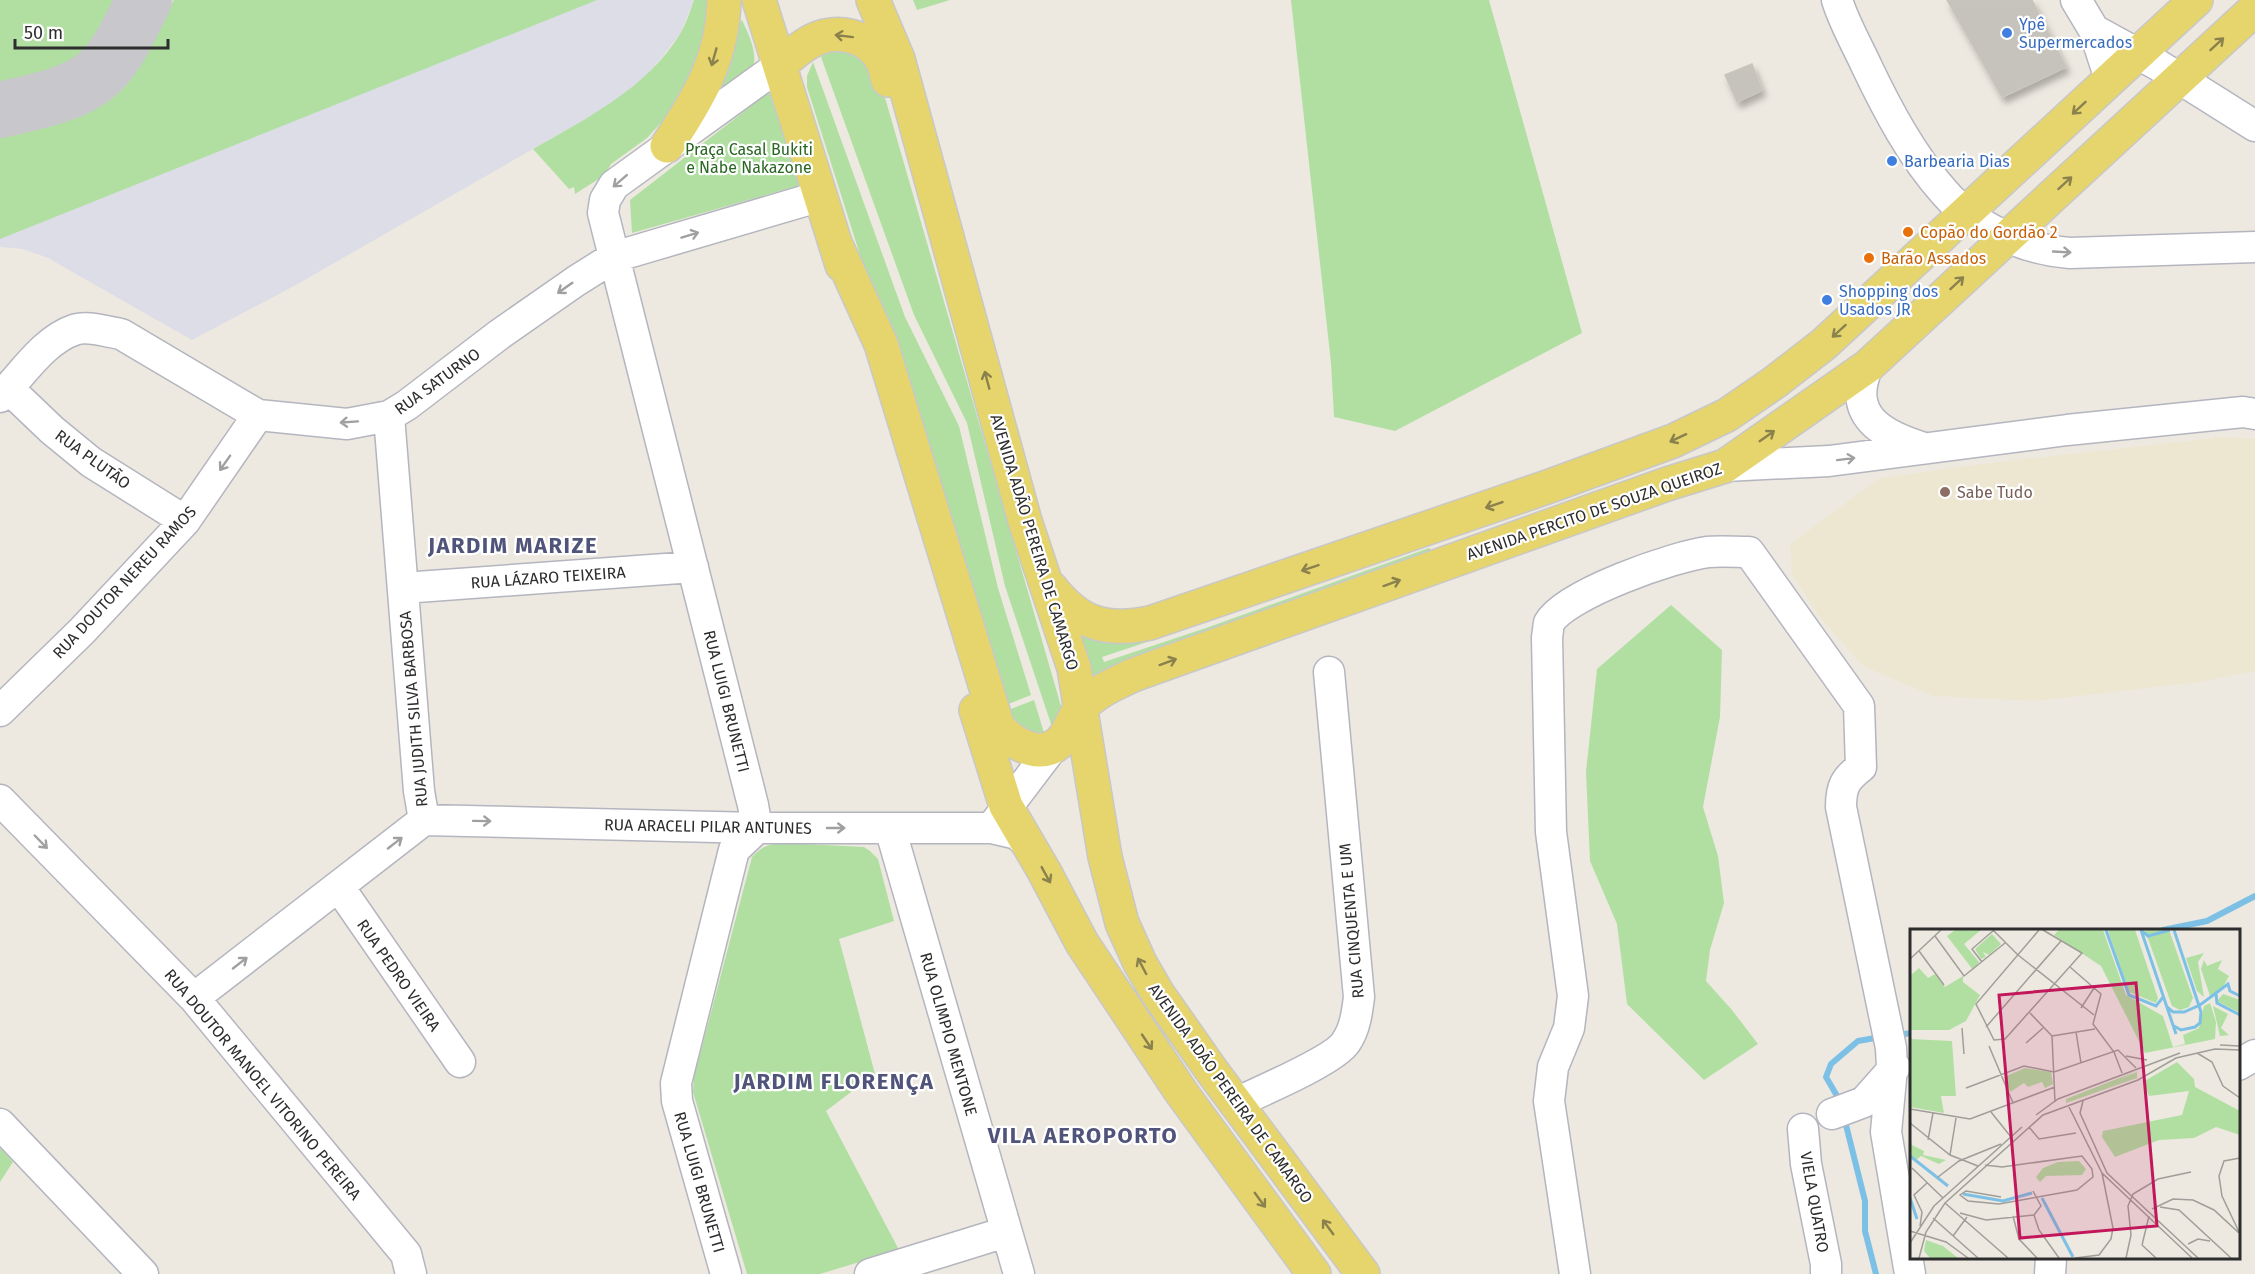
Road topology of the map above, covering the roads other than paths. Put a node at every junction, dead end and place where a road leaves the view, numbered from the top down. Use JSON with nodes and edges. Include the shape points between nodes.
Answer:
{"nodes":[{"id":1,"x":724,"y":0,"type":"edge"},
{"id":2,"x":759,"y":0,"type":"edge"},
{"id":3,"x":873,"y":0,"type":"edge"},
{"id":4,"x":1837,"y":0,"type":"edge"},
{"id":5,"x":2196,"y":0,"type":"edge"},
{"id":6,"x":2076,"y":1,"type":"edge"},
{"id":7,"x":2255,"y":9,"type":"edge"},
{"id":8,"x":2094,"y":30,"type":"junction"},
{"id":9,"x":810,"y":41,"type":"junction"},
{"id":10,"x":2136,"y":53,"type":"junction"},
{"id":11,"x":780,"y":64,"type":"junction"},
{"id":12,"x":2110,"y":79,"type":"junction"},
{"id":13,"x":2180,"y":79,"type":"junction"},
{"id":14,"x":795,"y":113,"type":"junction"},
{"id":15,"x":2255,"y":126,"type":"edge"},
{"id":16,"x":667,"y":146,"type":"junction"},
{"id":17,"x":821,"y":196,"type":"junction"},
{"id":18,"x":1956,"y":203,"type":"junction"},
{"id":19,"x":603,"y":213,"type":"junction"},
{"id":20,"x":2007,"y":236,"type":"junction"},
{"id":21,"x":836,"y":245,"type":"junction"},
{"id":22,"x":650,"y":246,"type":"junction"},
{"id":23,"x":2255,"y":248,"type":"edge"},
{"id":24,"x":614,"y":257,"type":"junction"},
{"id":25,"x":967,"y":309,"type":"junction"},
{"id":26,"x":1868,"y":366,"type":"junction"},
{"id":27,"x":4,"y":392,"type":"edge"},
{"id":28,"x":2255,"y":414,"type":"edge"},
{"id":29,"x":258,"y":415,"type":"junction"},
{"id":30,"x":389,"y":416,"type":"junction"},
{"id":31,"x":1927,"y":448,"type":"junction"},
{"id":32,"x":1725,"y":466,"type":"junction"},
{"id":33,"x":184,"y":521,"type":"junction"},
{"id":34,"x":693,"y":567,"type":"junction"},
{"id":35,"x":1043,"y":577,"type":"junction"},
{"id":36,"x":403,"y":588,"type":"junction"},
{"id":37,"x":1329,"y":672,"type":"dead end"},
{"id":38,"x":1126,"y":678,"type":"junction"},
{"id":39,"x":1080,"y":709,"type":"junction"},
{"id":40,"x":0,"y":711,"type":"edge"},
{"id":41,"x":1053,"y":748,"type":"junction"},
{"id":42,"x":1088,"y":756,"type":"junction"},
{"id":43,"x":0,"y":800,"type":"edge"},
{"id":44,"x":999,"y":817,"type":"junction"},
{"id":45,"x":424,"y":820,"type":"junction"},
{"id":46,"x":757,"y":828,"type":"junction"},
{"id":47,"x":890,"y":828,"type":"junction"},
{"id":48,"x":339,"y":887,"type":"junction"},
{"id":49,"x":194,"y":998,"type":"junction"},
{"id":50,"x":2255,"y":1055,"type":"edge"},
{"id":51,"x":1898,"y":1059,"type":"edge"},
{"id":52,"x":460,"y":1062,"type":"dead end"},
{"id":53,"x":2240,"y":1064,"type":"edge"},
{"id":54,"x":1236,"y":1103,"type":"junction"},
{"id":55,"x":1832,"y":1114,"type":"dead end"},
{"id":56,"x":0,"y":1124,"type":"edge"},
{"id":57,"x":1803,"y":1129,"type":"dead end"},
{"id":58,"x":1006,"y":1232,"type":"junction"},
{"id":59,"x":2051,"y":1259,"type":"edge"},
{"id":60,"x":143,"y":1274,"type":"edge"},
{"id":61,"x":411,"y":1274,"type":"edge"},
{"id":62,"x":726,"y":1274,"type":"edge"},
{"id":63,"x":870,"y":1274,"type":"edge"},
{"id":64,"x":1019,"y":1274,"type":"edge"},
{"id":65,"x":1314,"y":1274,"type":"edge"},
{"id":66,"x":1363,"y":1274,"type":"edge"},
{"id":67,"x":1575,"y":1274,"type":"edge"},
{"id":68,"x":1826,"y":1274,"type":"edge"},
{"id":69,"x":1910,"y":1274,"type":"edge"},
{"id":70,"x":2050,"y":1274,"type":"edge"}],
"edges":[{"from":1,"to":16,"type":"main road","one_way":true,"via":[[709,75]]},
{"from":2,"to":11,"type":"main road"},
{"from":3,"to":25,"type":"main road","name":"AVENIDA ADÃO PEREIRA DE CAMARGO","via":[[898,59]]},
{"from":4,"to":18,"type":"street","via":[[1883,100],[1919,159]]},
{"from":5,"to":10,"type":"main road"},
{"from":6,"to":8,"type":"street"},
{"from":13,"to":7,"type":"main road","name":"AVENIDA PERCITO DE SOUZA QUEIROZ","one_way":true},
{"from":8,"to":10,"type":"street"},
{"from":8,"to":12,"type":"street"},
{"from":9,"to":11,"type":"main road"},
{"from":9,"to":14,"type":"main road","via":[[795,75]]},
{"from":25,"to":9,"type":"main road","one_way":true,"via":[[939,246],[882,61],[862,39],[846,34],[827,34]]},
{"from":10,"to":12,"type":"main road"},
{"from":10,"to":13,"type":"street"},
{"from":11,"to":14,"type":"main road"},
{"from":11,"to":16,"type":"street"},
{"from":12,"to":18,"type":"main road","one_way":true},
{"from":13,"to":15,"type":"street"},
{"from":20,"to":13,"type":"main road","name":"AVENIDA PERCITO DE SOUZA QUEIROZ","one_way":true},
{"from":14,"to":17,"type":"main road"},
{"from":16,"to":19,"type":"street","one_way":true,"via":[[614,185]]},
{"from":17,"to":21,"type":"main road"},
{"from":22,"to":17,"type":"street","one_way":true},
{"from":18,"to":20,"type":"street"},
{"from":18,"to":35,"type":"main road","one_way":true,"via":[[1944,234],[1824,344],[1727,415],[1673,441],[1139,625],[1108,626],[1083,619],[1064,605]]},
{"from":19,"to":22,"type":"street","via":[[616,236],[627,243]]},
{"from":19,"to":24,"type":"street","name":"RUA LUIGI BRUNETTI"},
{"from":20,"to":23,"type":"street","one_way":true,"via":[[2049,252]]},
{"from":26,"to":20,"type":"main road","name":"AVENIDA PERCITO DE SOUZA QUEIROZ","one_way":true},
{"from":21,"to":41,"type":"main road","via":[[881,344],[998,727],[1009,740],[1027,749]]},
{"from":21,"to":44,"type":"main road"},
{"from":22,"to":24,"type":"street"},
{"from":24,"to":30,"type":"street","name":"RUA SATURNO","one_way":true},
{"from":24,"to":34,"type":"street","name":"RUA LUIGI BRUNETTI"},
{"from":35,"to":25,"type":"main road","name":"AVENIDA ADÃO PEREIRA DE CAMARGO","one_way":true},
{"from":26,"to":31,"type":"street","via":[[1861,393],[1872,422],[1893,437]]},
{"from":32,"to":26,"type":"main road","name":"AVENIDA PERCITO DE SOUZA QUEIROZ","one_way":true},
{"from":27,"to":29,"type":"street","name":"RUA SATURNO","via":[[51,342],[75,329],[98,330],[121,334]]},
{"from":27,"to":33,"type":"street","name":"RUA PLUTÃO","via":[[91,462]]},
{"from":28,"to":31,"type":"street","via":[[2242,412],[2078,429]]},
{"from":30,"to":29,"type":"street","name":"RUA SATURNO","one_way":true,"via":[[347,424]]},
{"from":29,"to":33,"type":"street","name":"RUA DOUTOR NEREU RAMOS","one_way":true},
{"from":30,"to":36,"type":"street","name":"RUA JUDITH SILVA BARBOSA"},
{"from":32,"to":31,"type":"street","one_way":true,"via":[[1829,461]]},
{"from":38,"to":32,"type":"main road","name":"AVENIDA PERCITO DE SOUZA QUEIROZ","one_way":true},
{"from":33,"to":40,"type":"street","name":"RUA DOUTOR NEREU RAMOS","via":[[82,631]]},
{"from":34,"to":36,"type":"street","name":"RUA LÁZARO TEIXEIRA"},
{"from":34,"to":46,"type":"street","name":"RUA LUIGI BRUNETTI"},
{"from":35,"to":39,"type":"main road","name":"AVENIDA ADÃO PEREIRA DE CAMARGO","via":[[1074,668]]},
{"from":36,"to":45,"type":"street","name":"RUA JUDITH SILVA BARBOSA"},
{"from":37,"to":54,"type":"street","name":"RUA CINQUENTA E UM","via":[[1359,997],[1356,1021],[1346,1043],[1326,1059]]},
{"from":38,"to":39,"type":"main road","name":"AVENIDA PERCITO DE SOUZA QUEIROZ"},
{"from":38,"to":42,"type":"main road","via":[[1100,712]]},
{"from":39,"to":41,"type":"main road","via":[[1065,737]]},
{"from":39,"to":42,"type":"main road","name":"AVENIDA ADÃO PEREIRA DE CAMARGO"},
{"from":41,"to":44,"type":"street"},
{"from":54,"to":42,"type":"main road","name":"AVENIDA ADÃO PEREIRA DE CAMARGO","one_way":true,"via":[[1158,994],[1122,923],[1105,857]]},
{"from":43,"to":49,"type":"street","name":"RUA DOUTOR MANOEL VITORINO PEREIRA","one_way":true},
{"from":44,"to":47,"type":"street","name":"RUA ARACELI PILAR ANTUNES"},
{"from":44,"to":65,"type":"main road","one_way":true,"via":[[1028,844],[1082,943],[1141,1033]]},
{"from":45,"to":46,"type":"street","name":"RUA ARACELI PILAR ANTUNES","one_way":true},
{"from":48,"to":45,"type":"street","name":"RUA JUDITH SILVA BARBOSA","one_way":true},
{"from":46,"to":47,"type":"street","name":"RUA ARACELI PILAR ANTUNES","one_way":true},
{"from":46,"to":62,"type":"street","name":"RUA LUIGI BRUNETTI","via":[[734,850],[676,1083],[677,1101]]},
{"from":47,"to":58,"type":"street","name":"RUA OLIMPIO MENTONE"},
{"from":49,"to":48,"type":"street","name":"RUA JUDITH SILVA BARBOSA","one_way":true},
{"from":48,"to":52,"type":"street","name":"RUA PEDRO VIEIRA"},
{"from":49,"to":61,"type":"street","name":"RUA DOUTOR MANOEL VITORINO PEREIRA","via":[[406,1254]]},
{"from":50,"to":53,"type":"street"},
{"from":51,"to":55,"type":"street","via":[[1864,1102]]},
{"from":51,"to":67,"type":"street","via":[[1841,807],[1841,791],[1861,767],[1859,706],[1749,552],[1708,552],[1654,565],[1564,609],[1549,623],[1547,637],[1551,832],[1573,996],[1569,1029],[1553,1067],[1549,1101]]},
{"from":51,"to":69,"type":"street","via":[[1886,1132]]},
{"from":66,"to":54,"type":"main road","name":"AVENIDA ADÃO PEREIRA DE CAMARGO","one_way":true},
{"from":56,"to":60,"type":"street"},
{"from":57,"to":68,"type":"street","name":"VIELA QUATRO"},
{"from":58,"to":63,"type":"street"},
{"from":58,"to":64,"type":"street","name":"RUA OLIMPIO MENTONE"},
{"from":59,"to":70,"type":"street"}]}
